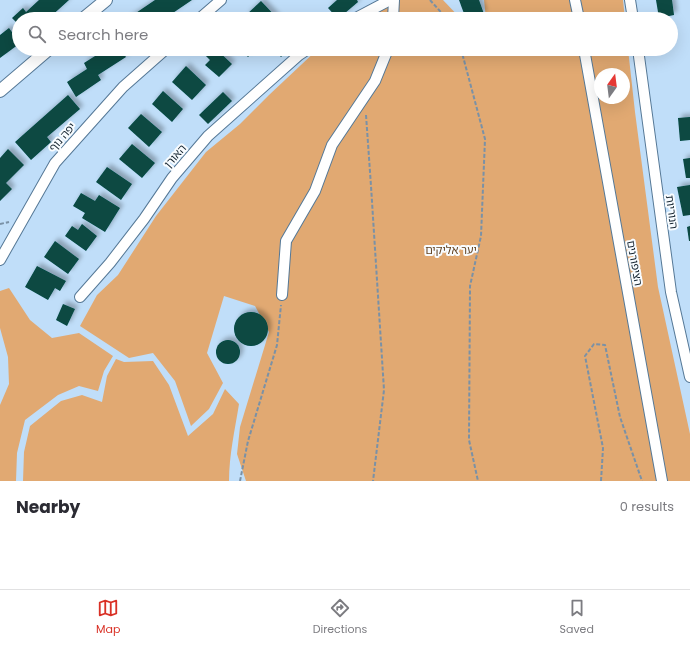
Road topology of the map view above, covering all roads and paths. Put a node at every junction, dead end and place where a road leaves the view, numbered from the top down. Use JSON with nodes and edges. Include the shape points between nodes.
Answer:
{"nodes":[{"id":1,"x":106,"y":0,"type":"edge"},
{"id":2,"x":222,"y":0,"type":"edge"},
{"id":3,"x":390,"y":0,"type":"edge"},
{"id":4,"x":394,"y":0,"type":"edge"},
{"id":5,"x":430,"y":0,"type":"edge"},
{"id":6,"x":575,"y":0,"type":"edge"},
{"id":7,"x":630,"y":0,"type":"edge"},
{"id":8,"x":91,"y":12,"type":"edge"},
{"id":9,"x":207,"y":12,"type":"edge"},
{"id":10,"x":367,"y":12,"type":"edge"},
{"id":11,"x":393,"y":12,"type":"edge"},
{"id":12,"x":441,"y":12,"type":"edge"},
{"id":13,"x":577,"y":12,"type":"edge"},
{"id":14,"x":632,"y":12,"type":"edge"},
{"id":15,"x":40,"y":56,"type":"edge"},
{"id":16,"x":158,"y":56,"type":"edge"},
{"id":17,"x":298,"y":56,"type":"edge"},
{"id":18,"x":385,"y":56,"type":"edge"},
{"id":19,"x":463,"y":56,"type":"edge"},
{"id":20,"x":585,"y":56,"type":"edge"},
{"id":21,"x":639,"y":56,"type":"edge"},
{"id":22,"x":0,"y":91,"type":"edge"},
{"id":23,"x":368,"y":109,"type":"dead end"},
{"id":24,"x":0,"y":260,"type":"edge"},
{"id":25,"x":282,"y":295,"type":"joint"},
{"id":26,"x":80,"y":297,"type":"dead end"},
{"id":27,"x":690,"y":377,"type":"edge"},
{"id":28,"x":240,"y":481,"type":"edge"},
{"id":29,"x":373,"y":481,"type":"edge"},
{"id":30,"x":478,"y":481,"type":"edge"},
{"id":31,"x":601,"y":481,"type":"edge"},
{"id":32,"x":642,"y":481,"type":"edge"},
{"id":33,"x":662,"y":481,"type":"edge"}],
"edges":[{"from":1,"to":8,"type":"street"},
{"from":2,"to":9,"type":"street"},
{"from":3,"to":10,"type":"street"},
{"from":4,"to":11,"type":"street"},
{"from":5,"to":12,"type":"path"},
{"from":6,"to":13,"type":"street"},
{"from":7,"to":14,"type":"street"},
{"from":15,"to":22,"type":"street"},
{"from":16,"to":24,"type":"street","name":"יפה נוף","via":[[123,87],[55,164]]},
{"from":17,"to":26,"type":"street","name":"האורן","via":[[208,136],[172,178],[110,263]]},
{"from":18,"to":25,"type":"street","via":[[375,81],[332,145],[315,191],[286,241]]},
{"from":19,"to":30,"type":"path","via":[[485,139],[481,236],[470,286],[469,440]]},
{"from":20,"to":33,"type":"street","name":"הציפורנים"},
{"from":21,"to":27,"type":"street","name":"הנוריות","via":[[671,292]]},
{"from":23,"to":29,"type":"path","via":[[366,116],[384,390]]},
{"from":25,"to":28,"type":"path","via":[[277,345],[248,441]]},
{"from":31,"to":32,"type":"path","via":[[603,448],[585,356],[594,344],[605,345],[620,417]]}]}
